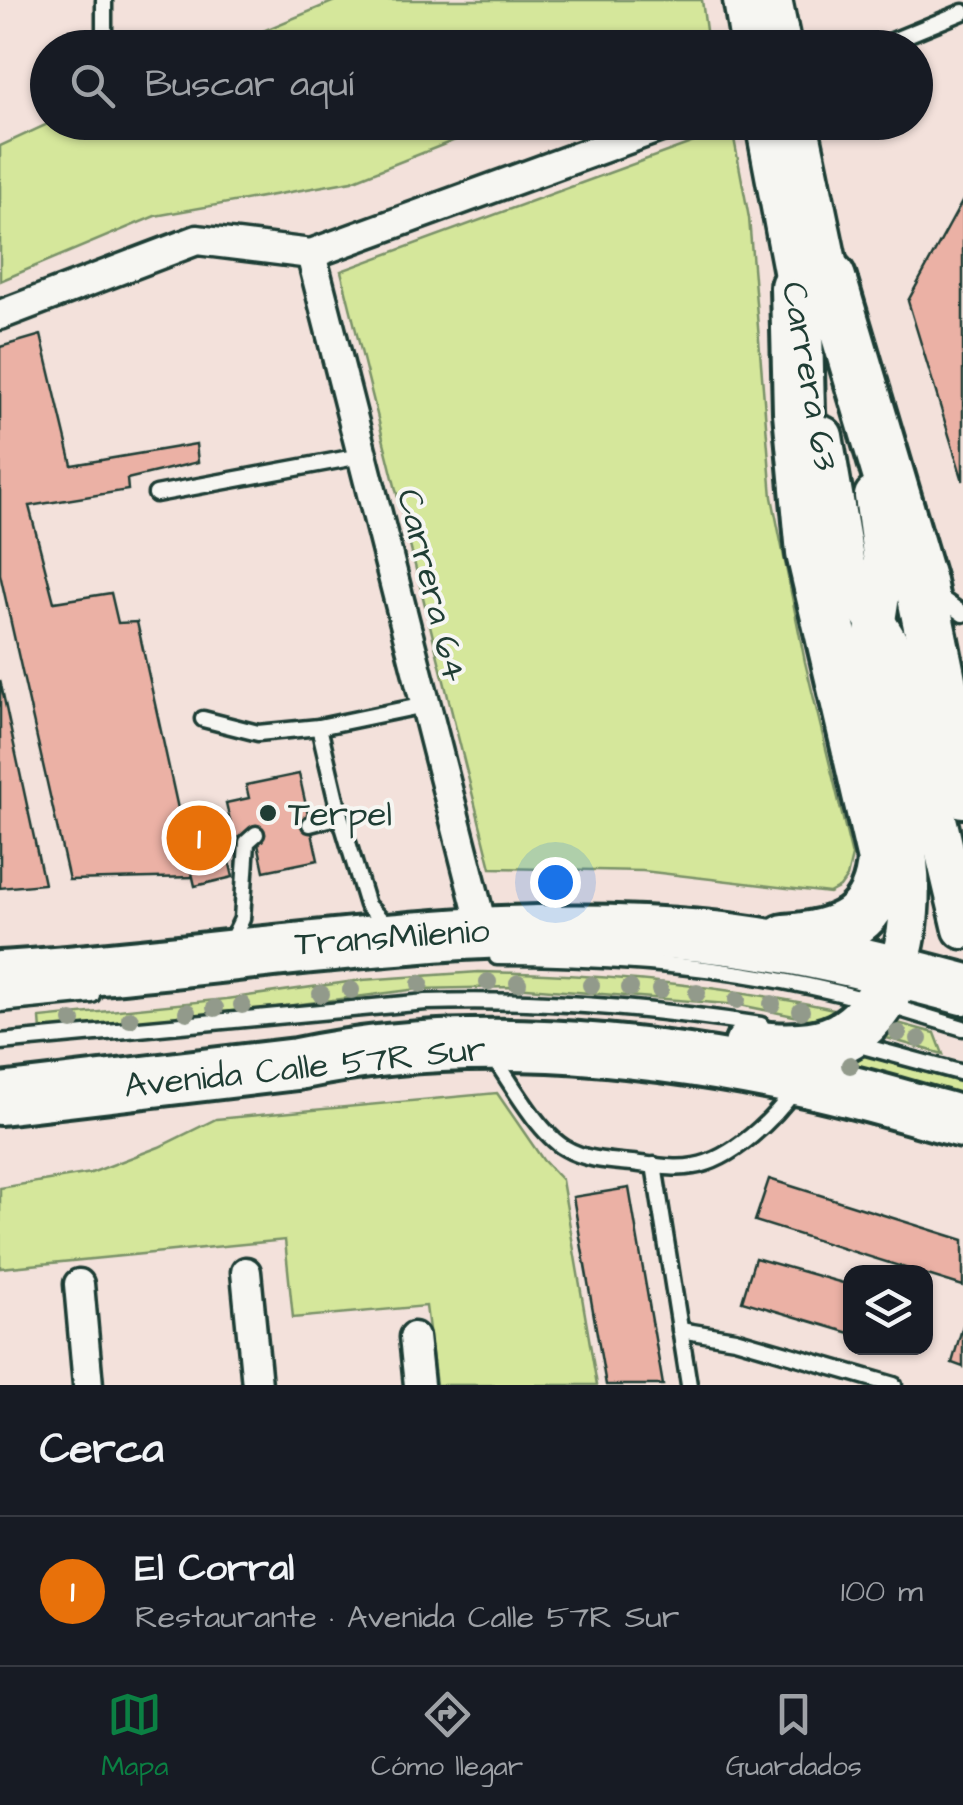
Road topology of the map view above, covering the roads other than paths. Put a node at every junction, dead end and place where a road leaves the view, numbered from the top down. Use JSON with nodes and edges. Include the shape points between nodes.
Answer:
{"nodes":[{"id":1,"x":104,"y":0,"type":"edge"},
{"id":2,"x":743,"y":0,"type":"edge"},
{"id":3,"x":772,"y":0,"type":"edge"},
{"id":4,"x":963,"y":12,"type":"edge"},
{"id":5,"x":104,"y":30,"type":"edge"},
{"id":6,"x":748,"y":30,"type":"edge"},
{"id":7,"x":778,"y":30,"type":"edge"},
{"id":8,"x":918,"y":30,"type":"edge"},
{"id":9,"x":624,"y":140,"type":"edge"},
{"id":10,"x":771,"y":140,"type":"edge"},
{"id":11,"x":800,"y":140,"type":"edge"},
{"id":12,"x":310,"y":254,"type":"junction"},
{"id":13,"x":813,"y":282,"type":"junction"},
{"id":14,"x":0,"y":315,"type":"edge"},
{"id":15,"x":361,"y":456,"type":"junction"},
{"id":16,"x":156,"y":494,"type":"dead end"},
{"id":17,"x":950,"y":606,"type":"edge"},
{"id":18,"x":876,"y":622,"type":"junction"},
{"id":19,"x":425,"y":705,"type":"junction"},
{"id":20,"x":203,"y":720,"type":"dead end"},
{"id":21,"x":318,"y":727,"type":"junction"},
{"id":22,"x":960,"y":760,"type":"edge"},
{"id":23,"x":340,"y":816,"type":"junction"},
{"id":24,"x":310,"y":824,"type":"dead end"},
{"id":25,"x":256,"y":834,"type":"dead end"},
{"id":26,"x":963,"y":929,"type":"edge"},
{"id":27,"x":400,"y":940,"type":"junction"},
{"id":28,"x":739,"y":940,"type":"junction"},
{"id":29,"x":482,"y":946,"type":"junction"},
{"id":30,"x":223,"y":958,"type":"junction"},
{"id":31,"x":0,"y":976,"type":"edge"},
{"id":32,"x":888,"y":987,"type":"junction"},
{"id":33,"x":963,"y":989,"type":"edge"},
{"id":34,"x":103,"y":993,"type":"dead end"},
{"id":35,"x":0,"y":1004,"type":"edge"},
{"id":36,"x":777,"y":1027,"type":"dead end"},
{"id":37,"x":963,"y":1028,"type":"edge"},
{"id":38,"x":793,"y":1030,"type":"dead end"},
{"id":39,"x":841,"y":1040,"type":"junction"},
{"id":40,"x":0,"y":1042,"type":"edge"},
{"id":41,"x":485,"y":1045,"type":"junction"},
{"id":42,"x":297,"y":1064,"type":"junction"},
{"id":43,"x":963,"y":1073,"type":"edge"},
{"id":44,"x":802,"y":1080,"type":"junction"},
{"id":45,"x":0,"y":1099,"type":"edge"},
{"id":46,"x":963,"y":1122,"type":"edge"},
{"id":47,"x":654,"y":1165,"type":"junction"},
{"id":48,"x":246,"y":1272,"type":"dead end"},
{"id":49,"x":79,"y":1284,"type":"dead end"},
{"id":50,"x":680,"y":1330,"type":"junction"},
{"id":51,"x":414,"y":1338,"type":"dead end"},
{"id":52,"x":88,"y":1385,"type":"edge"},
{"id":53,"x":257,"y":1385,"type":"edge"},
{"id":54,"x":419,"y":1385,"type":"edge"},
{"id":55,"x":689,"y":1385,"type":"edge"},
{"id":56,"x":894,"y":1385,"type":"edge"}],
"edges":[{"from":1,"to":5,"type":"lane"},
{"from":2,"to":6,"type":"street"},
{"from":3,"to":7,"type":"street"},
{"from":4,"to":8,"type":"lane"},
{"from":9,"to":12,"type":"street"},
{"from":10,"to":13,"type":"street","name":"Carrera 63"},
{"from":11,"to":13,"type":"street","name":"Carrera 63"},
{"from":12,"to":14,"type":"street","via":[[197,240]]},
{"from":12,"to":15,"type":"street","name":"Carrera 64"},
{"from":13,"to":17,"type":"highway"},
{"from":13,"to":18,"type":"street","name":"Carrera 63","via":[[882,542]]},
{"from":13,"to":28,"type":"highway","via":[[799,412],[812,553],[878,836],[881,880],[866,910],[833,932]]},
{"from":15,"to":16,"type":"lane"},
{"from":15,"to":19,"type":"street","name":"Carrera 64"},
{"from":17,"to":22,"type":"highway"},
{"from":18,"to":26,"type":"street","via":[[906,686]]},
{"from":18,"to":32,"type":"street","name":"Carrera 63","via":[[870,684],[912,892],[908,935]]},
{"from":19,"to":21,"type":"lane"},
{"from":19,"to":29,"type":"street","name":"Carrera 64"},
{"from":20,"to":21,"type":"lane","via":[[258,734]]},
{"from":21,"to":23,"type":"lane"},
{"from":23,"to":24,"type":"lane"},
{"from":23,"to":27,"type":"lane","via":[[367,905]]},
{"from":25,"to":30,"type":"lane","via":[[247,842],[243,864],[242,919]]},
{"from":27,"to":29,"type":"highway"},
{"from":27,"to":30,"type":"highway"},
{"from":28,"to":29,"type":"highway","via":[[576,930]]},
{"from":28,"to":32,"type":"highway"},
{"from":29,"to":32,"type":"lane","name":"TransMilenio","via":[[815,986]]},
{"from":30,"to":31,"type":"highway"},
{"from":32,"to":33,"type":"highway"},
{"from":32,"to":37,"type":"lane","name":"TransMilenio"},
{"from":32,"to":39,"type":"highway"},
{"from":34,"to":35,"type":"lane"},
{"from":36,"to":40,"type":"lane","name":"TransMilenio","via":[[596,1005],[482,1000]]},
{"from":38,"to":39,"type":"lane"},
{"from":39,"to":42,"type":"highway","via":[[791,1050],[590,1028],[452,1024],[364,1040]]},
{"from":39,"to":43,"type":"lane"},
{"from":41,"to":42,"type":"highway","name":"Avenida Calle 57R Sur"},
{"from":41,"to":44,"type":"highway","name":"Avenida Calle 57R Sur","via":[[629,1052]]},
{"from":41,"to":47,"type":"lane","via":[[562,1147]]},
{"from":42,"to":45,"type":"highway","name":"Avenida Calle 57R Sur"},
{"from":44,"to":46,"type":"highway","name":"Avenida Calle 57R Sur"},
{"from":44,"to":47,"type":"lane","via":[[761,1128],[726,1152],[696,1166]]},
{"from":47,"to":50,"type":"lane"},
{"from":48,"to":53,"type":"street"},
{"from":49,"to":52,"type":"street"},
{"from":50,"to":55,"type":"lane"},
{"from":50,"to":56,"type":"lane","via":[[735,1338]]},
{"from":51,"to":54,"type":"street"}]}
